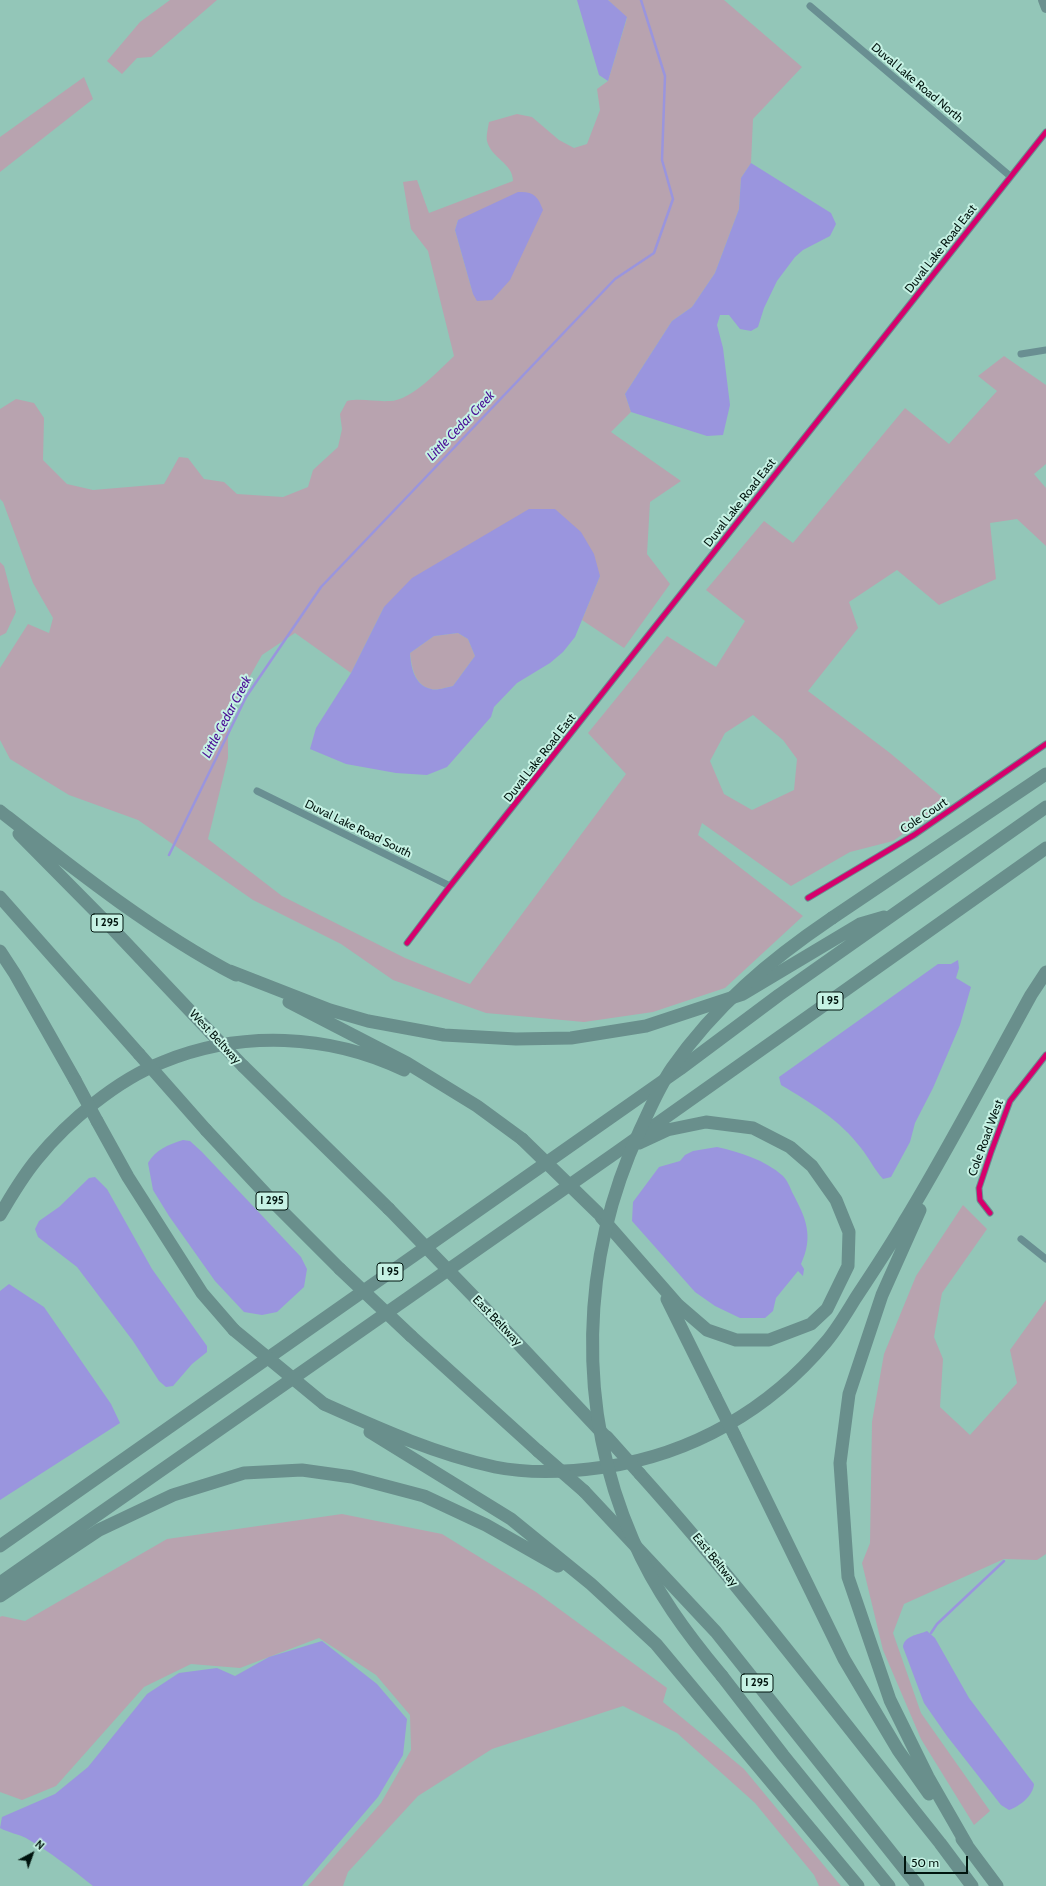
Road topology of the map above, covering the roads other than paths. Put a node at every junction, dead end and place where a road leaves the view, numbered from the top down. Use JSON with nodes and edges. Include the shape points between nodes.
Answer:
{"nodes":[{"id":1,"x":1043,"y":0,"type":"edge"},
{"id":2,"x":810,"y":6,"type":"dead end"},
{"id":3,"x":1046,"y":8,"type":"edge"},
{"id":4,"x":1046,"y":132,"type":"edge"},
{"id":5,"x":1010,"y":176,"type":"junction"},
{"id":6,"x":1046,"y":350,"type":"edge"},
{"id":7,"x":1021,"y":354,"type":"dead end"},
{"id":8,"x":1046,"y":744,"type":"edge"},
{"id":9,"x":1046,"y":774,"type":"edge"},
{"id":10,"x":257,"y":791,"type":"dead end"},
{"id":11,"x":1046,"y":807,"type":"edge"},
{"id":12,"x":0,"y":811,"type":"edge"},
{"id":13,"x":0,"y":815,"type":"edge"},
{"id":14,"x":1046,"y":848,"type":"edge"},
{"id":15,"x":450,"y":886,"type":"junction"},
{"id":16,"x":0,"y":897,"type":"edge"},
{"id":17,"x":808,"y":898,"type":"dead end"},
{"id":18,"x":893,"y":915,"type":"junction"},
{"id":19,"x":407,"y":943,"type":"dead end"},
{"id":20,"x":0,"y":950,"type":"edge"},
{"id":21,"x":230,"y":971,"type":"junction"},
{"id":22,"x":1046,"y":972,"type":"edge"},
{"id":23,"x":1046,"y":1055,"type":"edge"},
{"id":24,"x":478,"y":1106,"type":"junction"},
{"id":25,"x":614,"y":1154,"type":"junction"},
{"id":26,"x":940,"y":1162,"type":"junction"},
{"id":27,"x":990,"y":1213,"type":"dead end"},
{"id":28,"x":0,"y":1215,"type":"edge"},
{"id":29,"x":1021,"y":1239,"type":"dead end"},
{"id":30,"x":434,"y":1256,"type":"joint"},
{"id":31,"x":1046,"y":1259,"type":"edge"},
{"id":32,"x":658,"y":1281,"type":"junction"},
{"id":33,"x":324,"y":1404,"type":"junction"},
{"id":34,"x":0,"y":1546,"type":"edge"},
{"id":35,"x":0,"y":1583,"type":"edge"},
{"id":36,"x":591,"y":1584,"type":"junction"},
{"id":37,"x":0,"y":1596,"type":"edge"},
{"id":38,"x":966,"y":1845,"type":"junction"},
{"id":39,"x":888,"y":1885,"type":"edge"},
{"id":40,"x":858,"y":1886,"type":"edge"},
{"id":41,"x":918,"y":1886,"type":"edge"},
{"id":42,"x":972,"y":1886,"type":"edge"},
{"id":43,"x":997,"y":1886,"type":"edge"}],
"edges":[{"from":1,"to":3,"type":"street"},
{"from":2,"to":5,"type":"street","name":"Duval Lake Road North"},
{"from":4,"to":5,"type":"street","name":"Duval Lake Road East"},
{"from":5,"to":15,"type":"street","name":"Duval Lake Road East"},
{"from":6,"to":7,"type":"street"},
{"from":8,"to":17,"type":"street","name":"Cole Court","via":[[914,835]]},
{"from":9,"to":39,"type":"highway","bridge":true,"via":[[794,944],[740,988],[702,1029],[657,1092],[630,1152],[618,1183],[603,1239],[593,1302],[595,1393],[601,1436],[615,1489],[633,1540],[662,1596],[687,1634]]},
{"from":10,"to":15,"type":"street","name":"Duval Lake Road South"},
{"from":11,"to":18,"type":"highway","number":"I 95"},
{"from":12,"to":21,"type":"highway","via":[[95,884],[178,941]]},
{"from":13,"to":30,"type":"highway","name":"West Beltway","number":"I 295","bridge":true,"via":[[243,1066]]},
{"from":14,"to":25,"type":"highway","number":"I 95"},
{"from":15,"to":19,"type":"street","name":"Duval Lake Road East"},
{"from":16,"to":41,"type":"highway","number":"I 295","bridge":true,"via":[[206,1130],[277,1206],[411,1336],[584,1492],[716,1632]]},
{"from":18,"to":21,"type":"highway","via":[[860,924],[743,994],[646,1026],[572,1038],[516,1039],[444,1035],[368,1021],[330,1010]]},
{"from":18,"to":34,"type":"highway","number":"I 95","via":[[680,1069]]},
{"from":20,"to":33,"type":"highway","bridge":true,"via":[[128,1177],[202,1293],[234,1330]]},
{"from":21,"to":24,"type":"highway","via":[[407,1063]]},
{"from":22,"to":26,"type":"highway"},
{"from":23,"to":27,"type":"street","name":"Cole Road West","via":[[1010,1101],[991,1152],[979,1188],[980,1200]]},
{"from":24,"to":28,"type":"highway","via":[[394,1065],[351,1049],[288,1040],[219,1044],[163,1062],[120,1085],[70,1125],[36,1160]]},
{"from":24,"to":32,"type":"highway","bridge":true,"via":[[522,1139],[598,1213]]},
{"from":25,"to":32,"type":"highway","via":[[667,1130],[706,1122],[753,1128],[790,1147],[812,1166],[836,1200],[850,1232],[848,1266],[827,1309],[811,1324],[769,1340],[736,1340],[707,1330],[678,1305]]},
{"from":25,"to":35,"type":"highway","number":"I 95"},
{"from":26,"to":33,"type":"highway","via":[[878,1266],[827,1341],[793,1377],[754,1409],[699,1441],[646,1459],[618,1465],[582,1470],[523,1470],[496,1467],[403,1439]]},
{"from":26,"to":38,"type":"highway","via":[[882,1295],[849,1394],[840,1463],[848,1577],[890,1700],[928,1777]]},
{"from":29,"to":31,"type":"street"},
{"from":30,"to":42,"type":"highway","name":"East Beltway","number":"I 295","bridge":true,"via":[[640,1474],[734,1583]]},
{"from":32,"to":38,"type":"highway","bridge":true,"via":[[844,1659],[898,1750]]},
{"from":33,"to":36,"type":"highway","via":[[511,1519]]},
{"from":36,"to":37,"type":"highway","via":[[486,1525],[424,1496],[352,1477],[302,1470],[244,1473],[173,1495],[99,1530]]},
{"from":36,"to":40,"type":"highway","via":[[656,1644]]},
{"from":38,"to":43,"type":"highway"}]}
